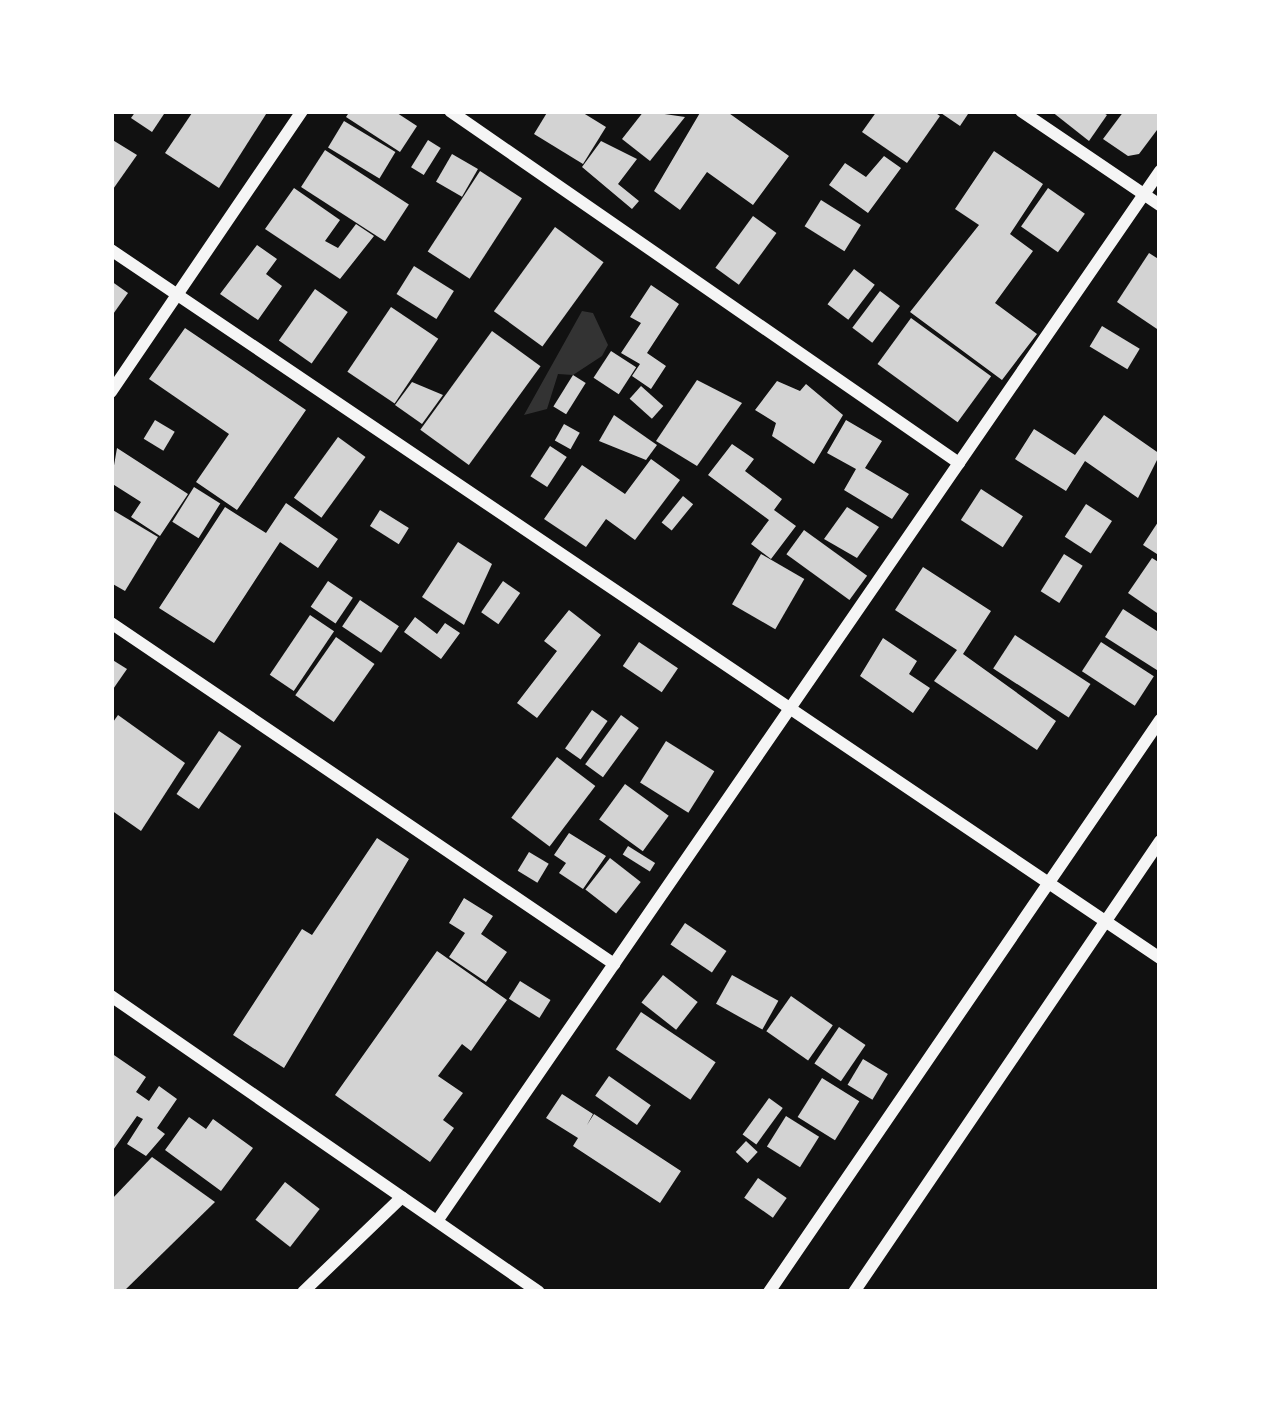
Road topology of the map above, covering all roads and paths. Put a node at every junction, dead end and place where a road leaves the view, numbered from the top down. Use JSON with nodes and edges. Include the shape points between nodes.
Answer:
{"nodes":[{"id":1,"x":302,"y":111,"type":"edge"},
{"id":2,"x":450,"y":111,"type":"edge"},
{"id":3,"x":1021,"y":111,"type":"edge"},
{"id":4,"x":1160,"y":171,"type":"edge"},
{"id":5,"x":1144,"y":194,"type":"junction"},
{"id":6,"x":1160,"y":205,"type":"edge"},
{"id":7,"x":111,"y":250,"type":"edge"},
{"id":8,"x":177,"y":295,"type":"junction"},
{"id":9,"x":111,"y":392,"type":"edge"},
{"id":10,"x":959,"y":463,"type":"junction"},
{"id":11,"x":111,"y":623,"type":"edge"},
{"id":12,"x":789,"y":710,"type":"junction"},
{"id":13,"x":1160,"y":720,"type":"edge"},
{"id":14,"x":1160,"y":841,"type":"edge"},
{"id":15,"x":1047,"y":886,"type":"junction"},
{"id":16,"x":1105,"y":922,"type":"junction"},
{"id":17,"x":1160,"y":958,"type":"edge"},
{"id":18,"x":614,"y":964,"type":"junction"},
{"id":19,"x":111,"y":996,"type":"edge"},
{"id":20,"x":402,"y":1197,"type":"junction"},
{"id":21,"x":437,"y":1221,"type":"junction"},
{"id":22,"x":303,"y":1292,"type":"edge"},
{"id":23,"x":539,"y":1292,"type":"edge"},
{"id":24,"x":770,"y":1292,"type":"edge"},
{"id":25,"x":854,"y":1292,"type":"edge"}],
"edges":[{"from":1,"to":8,"type":"street"},
{"from":2,"to":10,"type":"street"},
{"from":3,"to":5,"type":"street"},
{"from":4,"to":5,"type":"street"},
{"from":5,"to":6,"type":"street"},
{"from":5,"to":10,"type":"street"},
{"from":7,"to":8,"type":"street"},
{"from":8,"to":9,"type":"street"},
{"from":8,"to":12,"type":"street"},
{"from":10,"to":12,"type":"street"},
{"from":11,"to":18,"type":"street"},
{"from":12,"to":15,"type":"street"},
{"from":12,"to":18,"type":"street"},
{"from":13,"to":15,"type":"street"},
{"from":14,"to":16,"type":"street"},
{"from":15,"to":16,"type":"street"},
{"from":15,"to":24,"type":"street"},
{"from":16,"to":17,"type":"street"},
{"from":16,"to":25,"type":"street"},
{"from":18,"to":21,"type":"street"},
{"from":19,"to":20,"type":"street"},
{"from":20,"to":21,"type":"street"},
{"from":20,"to":22,"type":"street"},
{"from":21,"to":23,"type":"street"}]}
